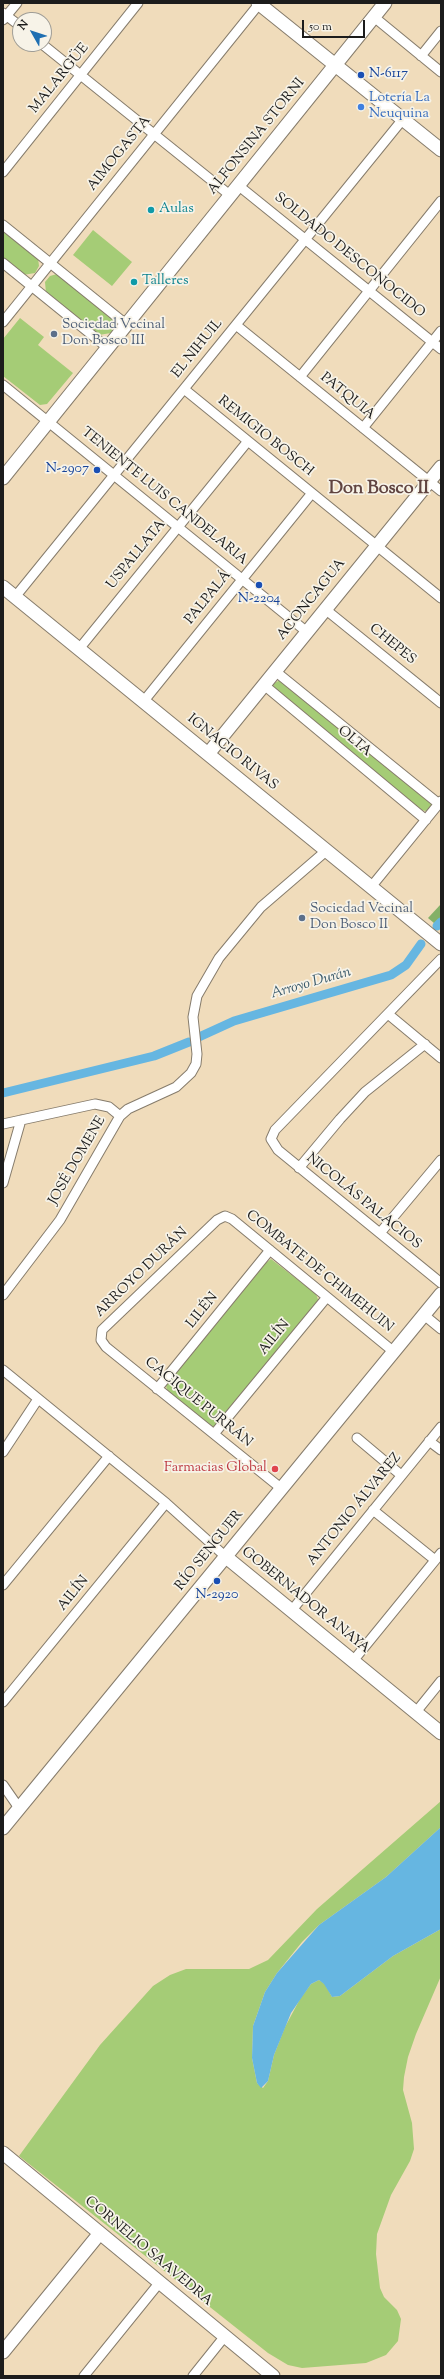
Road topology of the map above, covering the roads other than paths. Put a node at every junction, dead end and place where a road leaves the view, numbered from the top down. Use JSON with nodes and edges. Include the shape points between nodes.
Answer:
{"nodes":[{"id":1,"x":17,"y":3,"type":"edge"},
{"id":2,"x":138,"y":3,"type":"edge"},
{"id":3,"x":259,"y":3,"type":"edge"},
{"id":4,"x":382,"y":4,"type":"edge"},
{"id":5,"x":4,"y":16,"type":"edge"},
{"id":6,"x":374,"y":17,"type":"junction"},
{"id":7,"x":441,"y":31,"type":"edge"},
{"id":8,"x":52,"y":52,"type":"edge"},
{"id":9,"x":421,"y":56,"type":"junction"},
{"id":10,"x":336,"y":65,"type":"junction"},
{"id":11,"x":441,"y":72,"type":"edge"},
{"id":12,"x":81,"y":75,"type":"junction"},
{"id":13,"x":403,"y":119,"type":"junction"},
{"id":14,"x":154,"y":134,"type":"junction"},
{"id":15,"x":441,"y":150,"type":"edge"},
{"id":16,"x":3,"y":172,"type":"edge"},
{"id":17,"x":234,"y":191,"type":"junction"},
{"id":18,"x":441,"y":201,"type":"edge"},
{"id":19,"x":3,"y":225,"type":"edge"},
{"id":20,"x":305,"y":239,"type":"junction"},
{"id":21,"x":3,"y":263,"type":"edge"},
{"id":22,"x":50,"y":263,"type":"junction"},
{"id":23,"x":32,"y":287,"type":"junction"},
{"id":24,"x":369,"y":291,"type":"junction"},
{"id":25,"x":3,"y":322,"type":"edge"},
{"id":26,"x":127,"y":325,"type":"junction"},
{"id":27,"x":236,"y":325,"type":"junction"},
{"id":28,"x":441,"y":331,"type":"edge"},
{"id":29,"x":432,"y":342,"type":"junction"},
{"id":30,"x":108,"y":348,"type":"junction"},
{"id":31,"x":441,"y":349,"type":"edge"},
{"id":32,"x":300,"y":377,"type":"junction"},
{"id":33,"x":3,"y":384,"type":"edge"},
{"id":34,"x":184,"y":389,"type":"junction"},
{"id":35,"x":49,"y":421,"type":"junction"},
{"id":36,"x":363,"y":428,"type":"junction"},
{"id":37,"x":248,"y":441,"type":"junction"},
{"id":38,"x":441,"y":467,"type":"edge"},
{"id":39,"x":115,"y":475,"type":"junction"},
{"id":40,"x":3,"y":478,"type":"edge"},
{"id":41,"x":429,"y":481,"type":"junction"},
{"id":42,"x":441,"y":491,"type":"edge"},
{"id":43,"x":312,"y":493,"type":"junction"},
{"id":44,"x":178,"y":527,"type":"junction"},
{"id":45,"x":377,"y":546,"type":"junction"},
{"id":46,"x":242,"y":579,"type":"junction"},
{"id":47,"x":3,"y":587,"type":"edge"},
{"id":48,"x":15,"y":597,"type":"junction"},
{"id":49,"x":441,"y":598,"type":"edge"},
{"id":50,"x":325,"y":609,"type":"junction"},
{"id":51,"x":307,"y":632,"type":"junction"},
{"id":52,"x":79,"y":649,"type":"junction"},
{"id":53,"x":275,"y":671,"type":"junction"},
{"id":54,"x":264,"y":685,"type":"junction"},
{"id":55,"x":143,"y":702,"type":"junction"},
{"id":56,"x":441,"y":703,"type":"edge"},
{"id":57,"x":208,"y":754,"type":"junction"},
{"id":58,"x":440,"y":802,"type":"edge"},
{"id":59,"x":426,"y":820,"type":"junction"},
{"id":60,"x":326,"y":851,"type":"junction"},
{"id":61,"x":371,"y":887,"type":"junction"},
{"id":62,"x":441,"y":944,"type":"edge"},
{"id":63,"x":441,"y":959,"type":"edge"},
{"id":64,"x":388,"y":1014,"type":"junction"},
{"id":65,"x":425,"y":1044,"type":"junction"},
{"id":66,"x":441,"y":1058,"type":"edge"},
{"id":67,"x":120,"y":1116,"type":"junction"},
{"id":68,"x":21,"y":1120,"type":"junction"},
{"id":69,"x":3,"y":1124,"type":"edge"},
{"id":70,"x":441,"y":1160,"type":"edge"},
{"id":71,"x":299,"y":1168,"type":"junction"},
{"id":72,"x":3,"y":1183,"type":"edge"},
{"id":73,"x":225,"y":1216,"type":"joint"},
{"id":74,"x":380,"y":1233,"type":"junction"},
{"id":75,"x":270,"y":1250,"type":"junction"},
{"id":76,"x":441,"y":1283,"type":"edge"},
{"id":77,"x":441,"y":1294,"type":"edge"},
{"id":78,"x":3,"y":1295,"type":"edge"},
{"id":79,"x":327,"y":1297,"type":"junction"},
{"id":80,"x":424,"y":1315,"type":"junction"},
{"id":81,"x":441,"y":1328,"type":"edge"},
{"id":82,"x":100,"y":1337,"type":"joint"},
{"id":83,"x":394,"y":1352,"type":"junction"},
{"id":84,"x":3,"y":1370,"type":"edge"},
{"id":85,"x":158,"y":1389,"type":"junction"},
{"id":86,"x":38,"y":1399,"type":"junction"},
{"id":87,"x":441,"y":1427,"type":"edge"},
{"id":88,"x":214,"y":1434,"type":"junction"},
{"id":89,"x":357,"y":1438,"type":"dead end"},
{"id":90,"x":429,"y":1441,"type":"junction"},
{"id":91,"x":441,"y":1450,"type":"edge"},
{"id":92,"x":3,"y":1452,"type":"edge"},
{"id":93,"x":108,"y":1456,"type":"junction"},
{"id":94,"x":401,"y":1475,"type":"junction"},
{"id":95,"x":282,"y":1489,"type":"junction"},
{"id":96,"x":166,"y":1503,"type":"junction"},
{"id":97,"x":373,"y":1510,"type":"junction"},
{"id":98,"x":226,"y":1557,"type":"junction"},
{"id":99,"x":438,"y":1557,"type":"edge"},
{"id":100,"x":3,"y":1585,"type":"edge"},
{"id":101,"x":292,"y":1610,"type":"junction"},
{"id":102,"x":353,"y":1661,"type":"junction"},
{"id":103,"x":441,"y":1681,"type":"edge"},
{"id":104,"x":3,"y":1702,"type":"edge"},
{"id":105,"x":416,"y":1712,"type":"junction"},
{"id":106,"x":441,"y":1733,"type":"edge"},
{"id":107,"x":3,"y":1785,"type":"edge"},
{"id":108,"x":19,"y":1808,"type":"junction"},
{"id":109,"x":3,"y":1828,"type":"edge"},
{"id":110,"x":3,"y":2153,"type":"edge"},
{"id":111,"x":100,"y":2233,"type":"junction"},
{"id":112,"x":160,"y":2282,"type":"junction"},
{"id":113,"x":225,"y":2336,"type":"junction"},
{"id":114,"x":3,"y":2352,"type":"edge"},
{"id":115,"x":84,"y":2376,"type":"edge"},
{"id":116,"x":192,"y":2376,"type":"edge"},
{"id":117,"x":273,"y":2376,"type":"edge"}],
"edges":[{"from":1,"to":5,"type":"street"},
{"from":2,"to":12,"type":"street","name":"MALARGÜE"},
{"from":3,"to":10,"type":"street"},
{"from":3,"to":14,"type":"street","name":"AIMOGASTA"},
{"from":4,"to":6,"type":"street","name":"ALFONSINA STORNI"},
{"from":6,"to":9,"type":"street"},
{"from":6,"to":10,"type":"street","name":"ALFONSINA STORNI"},
{"from":7,"to":9,"type":"street"},
{"from":8,"to":12,"type":"street","name":"SOLDADO DESCONOCIDO"},
{"from":9,"to":11,"type":"street"},
{"from":10,"to":13,"type":"street"},
{"from":10,"to":17,"type":"street","name":"ALFONSINA STORNI"},
{"from":12,"to":14,"type":"street","name":"SOLDADO DESCONOCIDO"},
{"from":12,"to":16,"type":"street","name":"MALARGÜE"},
{"from":13,"to":15,"type":"street"},
{"from":13,"to":20,"type":"street","name":"EL NIHUIL"},
{"from":14,"to":17,"type":"street","name":"SOLDADO DESCONOCIDO"},
{"from":14,"to":22,"type":"street","name":"AIMOGASTA"},
{"from":17,"to":20,"type":"street","name":"SOLDADO DESCONOCIDO"},
{"from":17,"to":26,"type":"street","name":"ALFONSINA STORNI"},
{"from":18,"to":24,"type":"street"},
{"from":19,"to":22,"type":"street"},
{"from":20,"to":24,"type":"street","name":"SOLDADO DESCONOCIDO"},
{"from":20,"to":27,"type":"street","name":"EL NIHUIL"},
{"from":21,"to":23,"type":"street"},
{"from":22,"to":23,"type":"street","name":"AIMOGASTA"},
{"from":22,"to":26,"type":"street"},
{"from":23,"to":25,"type":"street","name":"AIMOGASTA"},
{"from":23,"to":30,"type":"street"},
{"from":24,"to":29,"type":"street","name":"SOLDADO DESCONOCIDO"},
{"from":24,"to":32,"type":"street"},
{"from":26,"to":30,"type":"street","name":"ALFONSINA STORNI"},
{"from":27,"to":32,"type":"street","name":"PATQUIA"},
{"from":27,"to":34,"type":"street","name":"EL NIHUIL"},
{"from":28,"to":29,"type":"street"},
{"from":29,"to":31,"type":"street","name":"SOLDADO DESCONOCIDO"},
{"from":29,"to":36,"type":"street"},
{"from":30,"to":35,"type":"street","name":"ALFONSINA STORNI"},
{"from":32,"to":36,"type":"street","name":"PATQUIA"},
{"from":33,"to":35,"type":"street","name":"TENIENTE LUIS CANDELARIA"},
{"from":34,"to":37,"type":"street","name":"REMIGIO BOSCH"},
{"from":34,"to":39,"type":"street","name":"EL NIHUIL"},
{"from":35,"to":39,"type":"street","name":"TENIENTE LUIS CANDELARIA"},
{"from":35,"to":40,"type":"street","name":"ALFONSINA STORNI"},
{"from":36,"to":41,"type":"street","name":"PATQUIA"},
{"from":37,"to":43,"type":"street","name":"REMIGIO BOSCH"},
{"from":37,"to":44,"type":"street","name":"USPALLATA"},
{"from":38,"to":41,"type":"street","name":"ACONCAGUA"},
{"from":39,"to":44,"type":"street","name":"TENIENTE LUIS CANDELARIA"},
{"from":39,"to":48,"type":"street","name":"EL NIHUIL"},
{"from":41,"to":42,"type":"street","name":"PATQUIA"},
{"from":41,"to":45,"type":"street","name":"ACONCAGUA"},
{"from":43,"to":45,"type":"street","name":"REMIGIO BOSCH"},
{"from":43,"to":46,"type":"street","name":"PALPALÁ"},
{"from":44,"to":46,"type":"street","name":"TENIENTE LUIS CANDELARIA"},
{"from":44,"to":52,"type":"street","name":"USPALLATA"},
{"from":45,"to":49,"type":"street","name":"REMIGIO BOSCH"},
{"from":45,"to":50,"type":"street","name":"ACONCAGUA"},
{"from":46,"to":51,"type":"street","name":"TENIENTE LUIS CANDELARIA"},
{"from":46,"to":55,"type":"street","name":"PALPALÁ"},
{"from":47,"to":48,"type":"street","name":"IGNACIO RIVAS"},
{"from":48,"to":52,"type":"street","name":"IGNACIO RIVAS"},
{"from":50,"to":51,"type":"street","name":"ACONCAGUA"},
{"from":50,"to":56,"type":"street","name":"CHEPES"},
{"from":51,"to":53,"type":"street","name":"ACONCAGUA"},
{"from":52,"to":55,"type":"street","name":"IGNACIO RIVAS"},
{"from":53,"to":54,"type":"street","name":"ACONCAGUA"},
{"from":53,"to":58,"type":"street","name":"OLTA"},
{"from":54,"to":57,"type":"street","name":"ACONCAGUA"},
{"from":54,"to":59,"type":"street","name":"OLTA"},
{"from":55,"to":57,"type":"street","name":"IGNACIO RIVAS"},
{"from":57,"to":60,"type":"street","name":"IGNACIO RIVAS"},
{"from":58,"to":59,"type":"street"},
{"from":59,"to":61,"type":"street"},
{"from":60,"to":61,"type":"street","name":"IGNACIO RIVAS"},
{"from":60,"to":67,"type":"street","name":"JOSÉ DOMENE","via":[[261,907],[209,971],[194,1006],[198,1054],[191,1073],[176,1087],[128,1109]]},
{"from":61,"to":62,"type":"street","name":"IGNACIO RIVAS"},
{"from":63,"to":64,"type":"street"},
{"from":64,"to":65,"type":"street"},
{"from":64,"to":71,"type":"street","name":"NICOLÁS PALACIOS","via":[[275,1130],[271,1139],[274,1147]]},
{"from":65,"to":66,"type":"street"},
{"from":65,"to":71,"type":"street","via":[[365,1092]]},
{"from":67,"to":68,"type":"street","via":[[109,1107],[95,1104]]},
{"from":67,"to":78,"type":"street","name":"JOSÉ DOMENE","via":[[60,1220]]},
{"from":68,"to":69,"type":"street"},
{"from":68,"to":72,"type":"street"},
{"from":70,"to":74,"type":"street"},
{"from":71,"to":74,"type":"street","name":"NICOLÁS PALACIOS"},
{"from":73,"to":75,"type":"street","name":"COMBATE DE CHIMEHUIN"},
{"from":73,"to":82,"type":"street","name":"ARROYO DURÁN","via":[[217,1220],[102,1330]]},
{"from":74,"to":76,"type":"street","name":"NICOLÁS PALACIOS"},
{"from":75,"to":79,"type":"street","name":"COMBATE DE CHIMEHUIN"},
{"from":75,"to":85,"type":"street","name":"LILÉN"},
{"from":77,"to":80,"type":"street","name":"RÍO SENGUER"},
{"from":79,"to":83,"type":"street","name":"COMBATE DE CHIMEHUIN"},
{"from":79,"to":88,"type":"street","name":"AILÍN"},
{"from":80,"to":81,"type":"street"},
{"from":80,"to":83,"type":"street","name":"RÍO SENGUER"},
{"from":82,"to":85,"type":"street","name":"CACIQUE PURRÁN","via":[[106,1347]]},
{"from":83,"to":95,"type":"street","name":"RÍO SENGUER"},
{"from":84,"to":86,"type":"street","name":"GOBERNADOR ANAYA"},
{"from":85,"to":88,"type":"street","name":"CACIQUE PURRÁN"},
{"from":86,"to":92,"type":"street"},
{"from":86,"to":93,"type":"street","name":"GOBERNADOR ANAYA"},
{"from":87,"to":90,"type":"street","name":"ANTONIO ÁLVAREZ"},
{"from":88,"to":95,"type":"street","name":"CACIQUE PURRÁN"},
{"from":89,"to":94,"type":"street"},
{"from":90,"to":91,"type":"street"},
{"from":90,"to":94,"type":"street","name":"ANTONIO ÁLVAREZ"},
{"from":93,"to":96,"type":"street","name":"GOBERNADOR ANAYA"},
{"from":93,"to":100,"type":"street"},
{"from":94,"to":97,"type":"street","name":"ANTONIO ÁLVAREZ"},
{"from":95,"to":98,"type":"street","name":"RÍO SENGUER"},
{"from":96,"to":98,"type":"street","name":"GOBERNADOR ANAYA"},
{"from":96,"to":104,"type":"street","name":"AILÍN"},
{"from":97,"to":99,"type":"street"},
{"from":97,"to":101,"type":"street","name":"ANTONIO ÁLVAREZ"},
{"from":98,"to":101,"type":"street","name":"GOBERNADOR ANAYA"},
{"from":98,"to":108,"type":"street","name":"RÍO SENGUER"},
{"from":99,"to":102,"type":"street"},
{"from":101,"to":102,"type":"street","name":"GOBERNADOR ANAYA"},
{"from":102,"to":105,"type":"street","name":"GOBERNADOR ANAYA"},
{"from":103,"to":105,"type":"street"},
{"from":105,"to":106,"type":"street","name":"GOBERNADOR ANAYA"},
{"from":107,"to":108,"type":"street"},
{"from":108,"to":109,"type":"street","name":"RÍO SENGUER"},
{"from":110,"to":111,"type":"street","name":"CORNELIO SAAVEDRA"},
{"from":111,"to":112,"type":"street","name":"CORNELIO SAAVEDRA"},
{"from":111,"to":114,"type":"street"},
{"from":112,"to":113,"type":"street","name":"CORNELIO SAAVEDRA"},
{"from":112,"to":115,"type":"street"},
{"from":113,"to":116,"type":"street"},
{"from":113,"to":117,"type":"street","name":"CORNELIO SAAVEDRA"}]}
